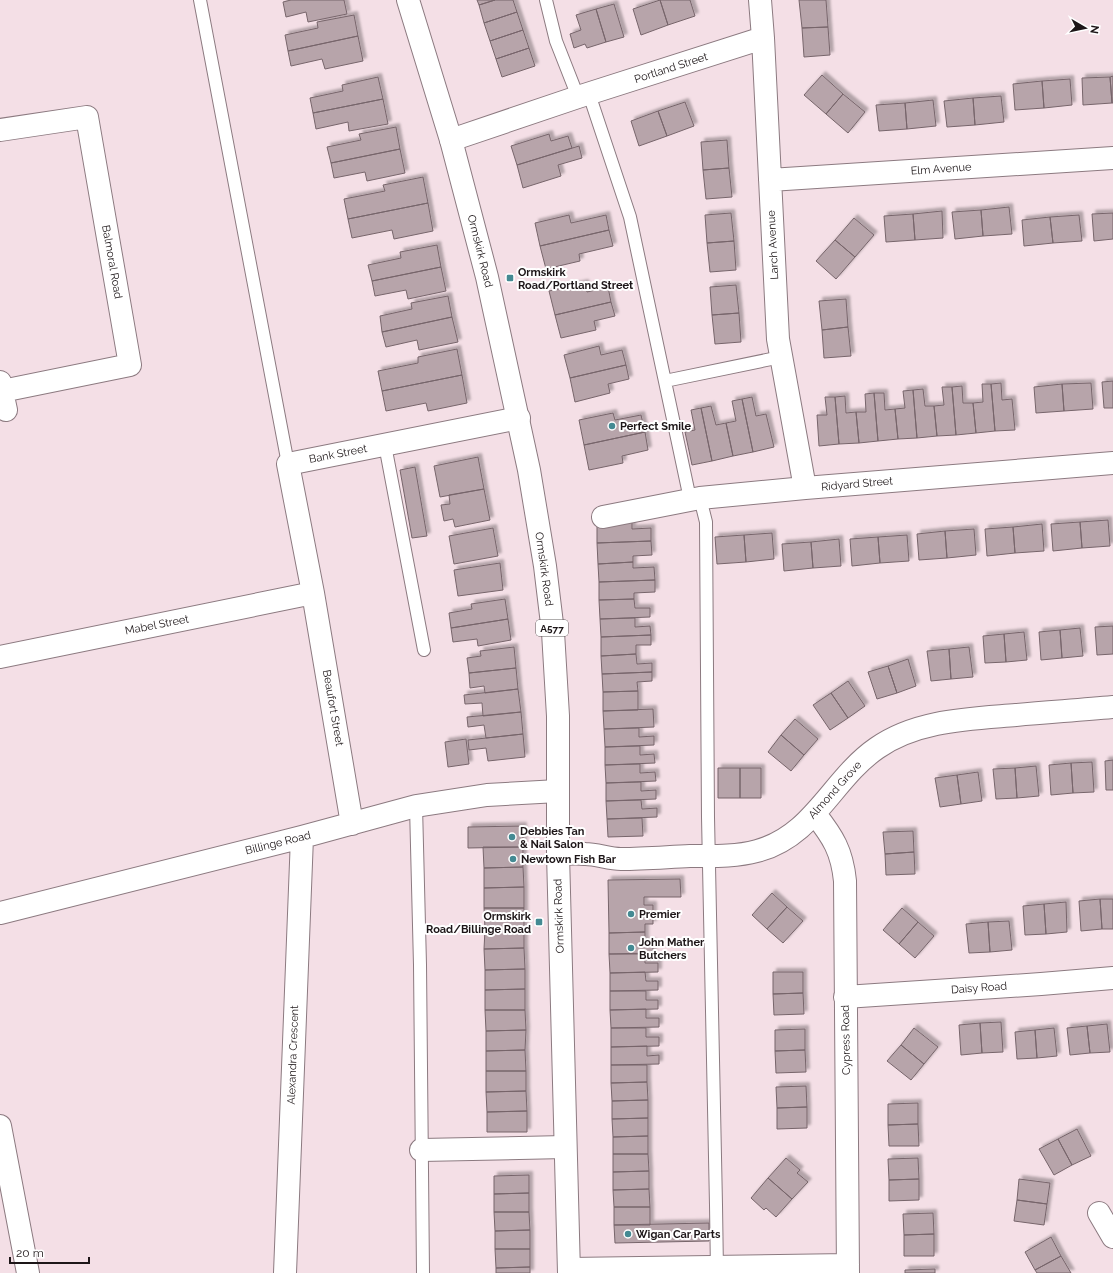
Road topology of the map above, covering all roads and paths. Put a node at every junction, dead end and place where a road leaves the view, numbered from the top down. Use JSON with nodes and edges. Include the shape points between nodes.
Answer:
{"nodes":[{"id":1,"x":200,"y":0,"type":"edge"},
{"id":2,"x":408,"y":0,"type":"edge"},
{"id":3,"x":546,"y":0,"type":"edge"},
{"id":4,"x":760,"y":0,"type":"edge"},
{"id":5,"x":763,"y":38,"type":"junction"},
{"id":6,"x":584,"y":95,"type":"junction"},
{"id":7,"x":0,"y":130,"type":"edge"},
{"id":8,"x":451,"y":140,"type":"junction"},
{"id":9,"x":1113,"y":158,"type":"edge"},
{"id":10,"x":770,"y":180,"type":"junction"},
{"id":11,"x":781,"y":357,"type":"junction"},
{"id":12,"x":664,"y":381,"type":"junction"},
{"id":13,"x":2,"y":394,"type":"edge"},
{"id":14,"x":518,"y":418,"type":"junction"},
{"id":15,"x":386,"y":445,"type":"junction"},
{"id":16,"x":1113,"y":463,"type":"edge"},
{"id":17,"x":288,"y":464,"type":"junction"},
{"id":18,"x":805,"y":488,"type":"junction"},
{"id":19,"x":695,"y":498,"type":"junction"},
{"id":20,"x":603,"y":517,"type":"dead end"},
{"id":21,"x":313,"y":593,"type":"junction"},
{"id":22,"x":424,"y":650,"type":"dead end"},
{"id":23,"x":0,"y":657,"type":"edge"},
{"id":24,"x":1113,"y":707,"type":"edge"},
{"id":25,"x":558,"y":791,"type":"junction"},
{"id":26,"x":416,"y":806,"type":"junction"},
{"id":27,"x":816,"y":814,"type":"junction"},
{"id":28,"x":352,"y":824,"type":"junction"},
{"id":29,"x":302,"y":838,"type":"junction"},
{"id":30,"x":558,"y":854,"type":"junction"},
{"id":31,"x":709,"y":856,"type":"junction"},
{"id":32,"x":0,"y":913,"type":"edge"},
{"id":33,"x":1113,"y":978,"type":"edge"},
{"id":34,"x":845,"y":997,"type":"junction"},
{"id":35,"x":0,"y":1126,"type":"edge"},
{"id":36,"x":566,"y":1147,"type":"junction"},
{"id":37,"x":421,"y":1150,"type":"junction"},
{"id":38,"x":1099,"y":1212,"type":"dead end"},
{"id":39,"x":1113,"y":1237,"type":"edge"},
{"id":40,"x":848,"y":1269,"type":"edge"},
{"id":41,"x":717,"y":1270,"type":"edge"},
{"id":42,"x":569,"y":1271,"type":"edge"},
{"id":43,"x":28,"y":1273,"type":"edge"},
{"id":44,"x":285,"y":1273,"type":"edge"},
{"id":45,"x":423,"y":1273,"type":"edge"}],
"edges":[{"from":1,"to":17,"type":"lane"},
{"from":2,"to":8,"type":"main road","name":"Ormskirk Road","number":"A577"},
{"from":3,"to":6,"type":"lane","via":[[556,41]]},
{"from":4,"to":5,"type":"main road","name":"Larch Avenue"},
{"from":5,"to":6,"type":"main road","name":"Portland Street"},
{"from":5,"to":10,"type":"main road","name":"Larch Avenue"},
{"from":6,"to":8,"type":"main road","name":"Portland Street"},
{"from":6,"to":12,"type":"lane","via":[[630,217]]},
{"from":7,"to":13,"type":"main road","name":"Balmoral Road","via":[[87,117],[130,365]]},
{"from":8,"to":14,"type":"main road","name":"Ormskirk Road","number":"A577","via":[[488,277]]},
{"from":9,"to":10,"type":"main road","name":"Elm Avenue"},
{"from":10,"to":11,"type":"main road","name":"Larch Avenue"},
{"from":11,"to":12,"type":"lane"},
{"from":11,"to":18,"type":"main road","name":"Larch Avenue"},
{"from":12,"to":19,"type":"lane"},
{"from":14,"to":15,"type":"main road","name":"Bank Street"},
{"from":14,"to":25,"type":"main road","name":"Ormskirk Road","number":"A577","via":[[545,566],[558,716]]},
{"from":15,"to":17,"type":"main road","name":"Bank Street"},
{"from":15,"to":22,"type":"lane"},
{"from":16,"to":18,"type":"main road","name":"Ridyard Street"},
{"from":17,"to":21,"type":"main road"},
{"from":18,"to":19,"type":"main road","name":"Ridyard Street"},
{"from":19,"to":20,"type":"main road","name":"Ridyard Street"},
{"from":19,"to":31,"type":"lane","via":[[706,522]]},
{"from":21,"to":23,"type":"main road","name":"Mabel Street"},
{"from":21,"to":28,"type":"main road","name":"Beaufort Street"},
{"from":24,"to":27,"type":"main road","name":"Almond Grove","via":[[969,719],[916,729],[877,748],[861,761]]},
{"from":25,"to":26,"type":"main road","name":"Billinge Road","via":[[487,795]]},
{"from":25,"to":30,"type":"main road","name":"Ormskirk Road","number":"A577"},
{"from":26,"to":28,"type":"main road","name":"Billinge Road"},
{"from":26,"to":37,"type":"lane"},
{"from":27,"to":31,"type":"main road","name":"Almond Grove","via":[[800,829],[776,844],[756,851]]},
{"from":27,"to":34,"type":"main road","name":"Cypress Road","via":[[837,846],[844,868]]},
{"from":28,"to":29,"type":"main road","name":"Billinge Road"},
{"from":29,"to":32,"type":"main road","name":"Billinge Road"},
{"from":29,"to":44,"type":"main road","name":"Alexandra Crescent"},
{"from":30,"to":31,"type":"main road","name":"Almond Grove","via":[[585,854],[620,859]]},
{"from":30,"to":36,"type":"main road","name":"Ormskirk Road","number":"A577"},
{"from":31,"to":41,"type":"lane"},
{"from":33,"to":34,"type":"main road","name":"Daisy Road"},
{"from":34,"to":40,"type":"main road","name":"Cypress Road"},
{"from":35,"to":43,"type":"main road"},
{"from":36,"to":37,"type":"main road"},
{"from":36,"to":42,"type":"main road","name":"Ormskirk Road","number":"A577"},
{"from":37,"to":45,"type":"lane"},
{"from":38,"to":39,"type":"main road"},
{"from":40,"to":41,"type":"main road"},
{"from":41,"to":42,"type":"main road"}]}
